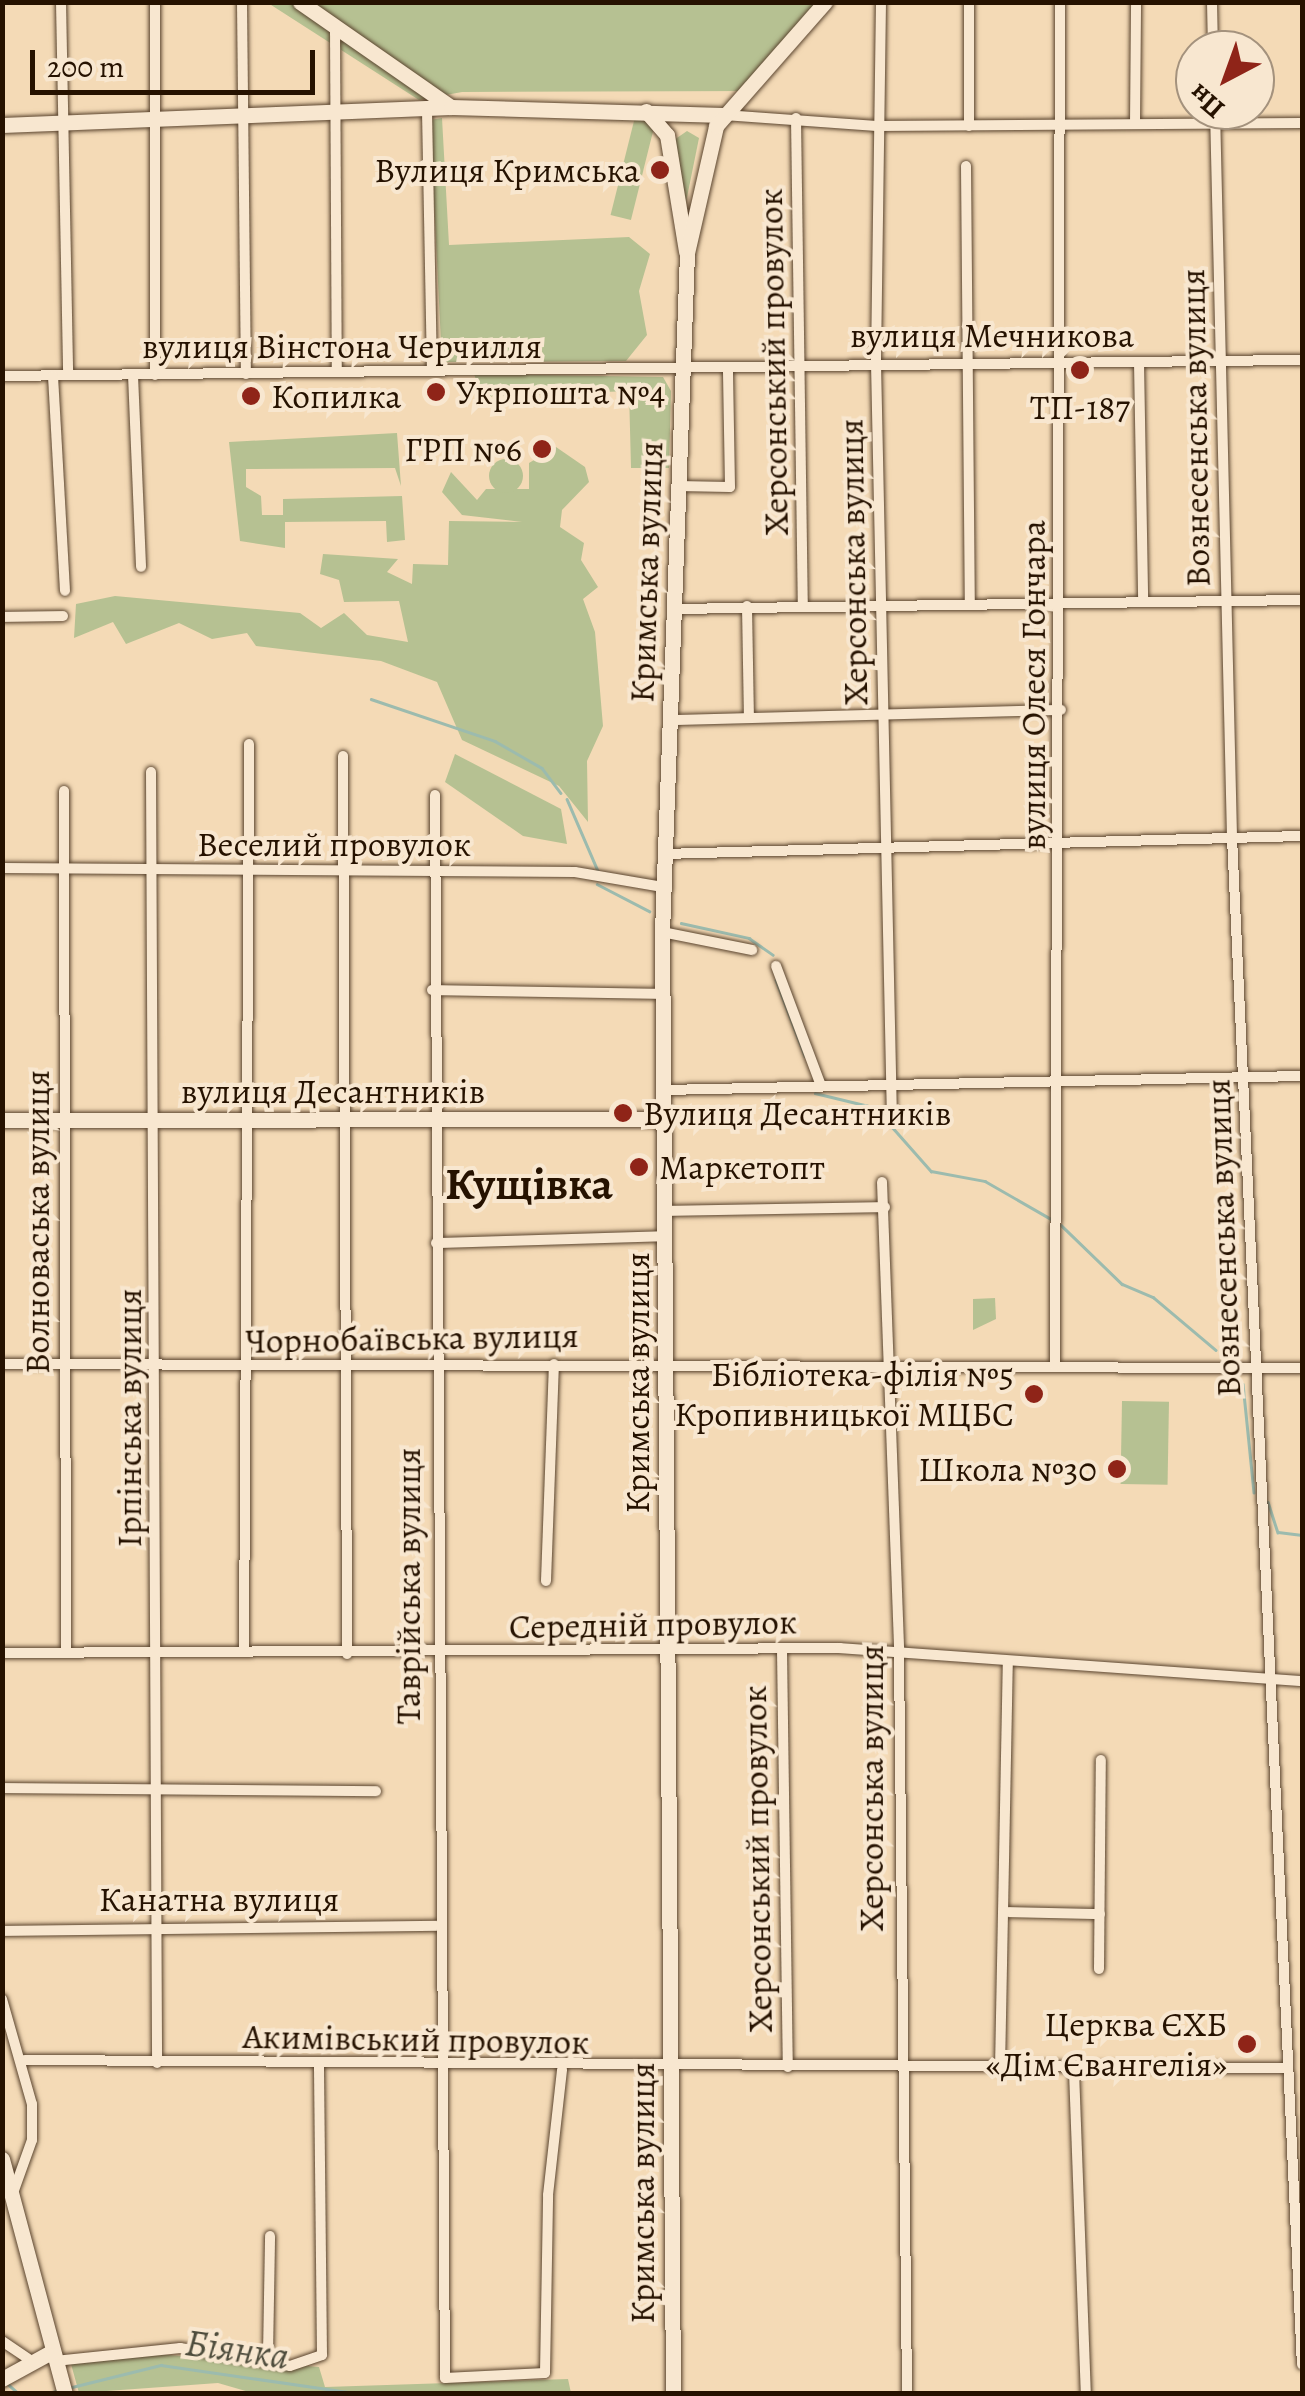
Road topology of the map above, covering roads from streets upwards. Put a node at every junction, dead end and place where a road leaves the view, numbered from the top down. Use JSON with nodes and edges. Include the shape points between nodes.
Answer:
{"nodes":[{"id":1,"x":62,"y":2,"type":"edge"},
{"id":2,"x":155,"y":2,"type":"edge"},
{"id":3,"x":242,"y":2,"type":"edge"},
{"id":4,"x":300,"y":2,"type":"edge"},
{"id":5,"x":825,"y":2,"type":"edge"},
{"id":6,"x":880,"y":2,"type":"edge"},
{"id":7,"x":969,"y":2,"type":"edge"},
{"id":8,"x":1060,"y":2,"type":"edge"},
{"id":9,"x":1136,"y":2,"type":"edge"},
{"id":10,"x":1212,"y":2,"type":"edge"},
{"id":11,"x":335,"y":28,"type":"junction"},
{"id":12,"x":1213,"y":30,"type":"edge"},
{"id":13,"x":451,"y":107,"type":"junction"},
{"id":14,"x":646,"y":111,"type":"junction"},
{"id":15,"x":426,"y":112,"type":"junction"},
{"id":16,"x":724,"y":115,"type":"junction"},
{"id":17,"x":694,"y":116,"type":"junction"},
{"id":18,"x":333,"y":118,"type":"junction"},
{"id":19,"x":796,"y":118,"type":"junction"},
{"id":20,"x":244,"y":120,"type":"junction"},
{"id":21,"x":1175,"y":120,"type":"edge"},
{"id":22,"x":1275,"y":121,"type":"edge"},
{"id":23,"x":154,"y":122,"type":"junction"},
{"id":24,"x":62,"y":123,"type":"junction"},
{"id":25,"x":1302,"y":123,"type":"edge"},
{"id":26,"x":1135,"y":124,"type":"junction"},
{"id":27,"x":2,"y":125,"type":"edge"},
{"id":28,"x":877,"y":126,"type":"junction"},
{"id":29,"x":969,"y":126,"type":"junction"},
{"id":30,"x":1057,"y":127,"type":"junction"},
{"id":31,"x":1215,"y":130,"type":"edge"},
{"id":32,"x":667,"y":135,"type":"junction"},
{"id":33,"x":714,"y":138,"type":"junction"},
{"id":34,"x":966,"y":166,"type":"dead end"},
{"id":35,"x":696,"y":215,"type":"junction"},
{"id":36,"x":679,"y":224,"type":"junction"},
{"id":37,"x":687,"y":252,"type":"junction"},
{"id":38,"x":967,"y":360,"type":"junction"},
{"id":39,"x":1058,"y":360,"type":"junction"},
{"id":40,"x":1302,"y":360,"type":"edge"},
{"id":41,"x":1139,"y":362,"type":"junction"},
{"id":42,"x":1222,"y":362,"type":"junction"},
{"id":43,"x":876,"y":363,"type":"junction"},
{"id":44,"x":801,"y":364,"type":"junction"},
{"id":45,"x":728,"y":367,"type":"junction"},
{"id":46,"x":432,"y":371,"type":"junction"},
{"id":47,"x":337,"y":372,"type":"junction"},
{"id":48,"x":682,"y":372,"type":"junction"},
{"id":49,"x":68,"y":374,"type":"junction"},
{"id":50,"x":246,"y":374,"type":"junction"},
{"id":51,"x":133,"y":375,"type":"junction"},
{"id":52,"x":154,"y":375,"type":"junction"},
{"id":53,"x":2,"y":376,"type":"edge"},
{"id":54,"x":53,"y":376,"type":"junction"},
{"id":55,"x":678,"y":486,"type":"junction"},
{"id":56,"x":141,"y":567,"type":"dead end"},
{"id":57,"x":65,"y":591,"type":"dead end"},
{"id":58,"x":1143,"y":600,"type":"junction"},
{"id":59,"x":1302,"y":600,"type":"edge"},
{"id":60,"x":970,"y":601,"type":"junction"},
{"id":61,"x":882,"y":602,"type":"junction"},
{"id":62,"x":1060,"y":602,"type":"junction"},
{"id":63,"x":1227,"y":602,"type":"junction"},
{"id":64,"x":804,"y":604,"type":"junction"},
{"id":65,"x":748,"y":606,"type":"junction"},
{"id":66,"x":674,"y":609,"type":"junction"},
{"id":67,"x":63,"y":616,"type":"dead end"},
{"id":68,"x":2,"y":617,"type":"edge"},
{"id":69,"x":1061,"y":710,"type":"junction"},
{"id":70,"x":885,"y":717,"type":"junction"},
{"id":71,"x":749,"y":718,"type":"junction"},
{"id":72,"x":672,"y":720,"type":"junction"},
{"id":73,"x":249,"y":744,"type":"dead end"},
{"id":74,"x":343,"y":756,"type":"dead end"},
{"id":75,"x":151,"y":772,"type":"dead end"},
{"id":76,"x":64,"y":792,"type":"dead end"},
{"id":77,"x":435,"y":795,"type":"dead end"},
{"id":78,"x":1302,"y":836,"type":"edge"},
{"id":79,"x":1232,"y":837,"type":"junction"},
{"id":80,"x":1062,"y":839,"type":"junction"},
{"id":81,"x":885,"y":842,"type":"junction"},
{"id":82,"x":664,"y":854,"type":"junction"},
{"id":83,"x":2,"y":868,"type":"edge"},
{"id":84,"x":62,"y":868,"type":"junction"},
{"id":85,"x":152,"y":870,"type":"junction"},
{"id":86,"x":246,"y":871,"type":"junction"},
{"id":87,"x":341,"y":871,"type":"junction"},
{"id":88,"x":436,"y":873,"type":"junction"},
{"id":89,"x":663,"y":887,"type":"junction"},
{"id":90,"x":662,"y":932,"type":"junction"},
{"id":91,"x":752,"y":950,"type":"dead end"},
{"id":92,"x":776,"y":966,"type":"dead end"},
{"id":93,"x":432,"y":990,"type":"junction"},
{"id":94,"x":662,"y":994,"type":"junction"},
{"id":95,"x":1302,"y":1076,"type":"edge"},
{"id":96,"x":1245,"y":1077,"type":"junction"},
{"id":97,"x":1058,"y":1079,"type":"junction"},
{"id":98,"x":885,"y":1084,"type":"junction"},
{"id":99,"x":821,"y":1086,"type":"junction"},
{"id":100,"x":664,"y":1090,"type":"junction"},
{"id":101,"x":665,"y":1119,"type":"junction"},
{"id":102,"x":2,"y":1120,"type":"edge"},
{"id":103,"x":892,"y":1120,"type":"dead end"},
{"id":104,"x":66,"y":1121,"type":"junction"},
{"id":105,"x":435,"y":1121,"type":"junction"},
{"id":106,"x":158,"y":1122,"type":"junction"},
{"id":107,"x":343,"y":1122,"type":"junction"},
{"id":108,"x":248,"y":1123,"type":"junction"},
{"id":109,"x":882,"y":1182,"type":"dead end"},
{"id":110,"x":884,"y":1206,"type":"junction"},
{"id":111,"x":666,"y":1210,"type":"junction"},
{"id":112,"x":666,"y":1236,"type":"junction"},
{"id":113,"x":436,"y":1243,"type":"junction"},
{"id":114,"x":667,"y":1362,"type":"junction"},
{"id":115,"x":2,"y":1364,"type":"edge"},
{"id":116,"x":434,"y":1364,"type":"junction"},
{"id":117,"x":554,"y":1364,"type":"junction"},
{"id":118,"x":64,"y":1365,"type":"junction"},
{"id":119,"x":342,"y":1365,"type":"junction"},
{"id":120,"x":889,"y":1365,"type":"junction"},
{"id":121,"x":1055,"y":1366,"type":"junction"},
{"id":122,"x":156,"y":1367,"type":"junction"},
{"id":123,"x":248,"y":1368,"type":"junction"},
{"id":124,"x":1255,"y":1368,"type":"junction"},
{"id":125,"x":1302,"y":1368,"type":"edge"},
{"id":126,"x":546,"y":1581,"type":"dead end"},
{"id":127,"x":782,"y":1650,"type":"junction"},
{"id":128,"x":2,"y":1652,"type":"edge"},
{"id":129,"x":66,"y":1652,"type":"junction"},
{"id":130,"x":244,"y":1652,"type":"junction"},
{"id":131,"x":668,"y":1653,"type":"junction"},
{"id":132,"x":156,"y":1654,"type":"junction"},
{"id":133,"x":347,"y":1654,"type":"junction"},
{"id":134,"x":436,"y":1654,"type":"junction"},
{"id":135,"x":898,"y":1654,"type":"junction"},
{"id":136,"x":1008,"y":1661,"type":"junction"},
{"id":137,"x":1265,"y":1679,"type":"junction"},
{"id":138,"x":1302,"y":1682,"type":"edge"},
{"id":139,"x":1101,"y":1760,"type":"dead end"},
{"id":140,"x":2,"y":1788,"type":"edge"},
{"id":141,"x":157,"y":1790,"type":"junction"},
{"id":142,"x":376,"y":1791,"type":"dead end"},
{"id":143,"x":1009,"y":1912,"type":"junction"},
{"id":144,"x":1100,"y":1914,"type":"junction"},
{"id":145,"x":160,"y":1924,"type":"junction"},
{"id":146,"x":436,"y":1926,"type":"junction"},
{"id":147,"x":2,"y":1931,"type":"edge"},
{"id":148,"x":1099,"y":1969,"type":"dead end"},
{"id":149,"x":2,"y":1999,"type":"edge"},
{"id":150,"x":25,"y":2060,"type":"junction"},
{"id":151,"x":157,"y":2063,"type":"junction"},
{"id":152,"x":319,"y":2064,"type":"junction"},
{"id":153,"x":439,"y":2066,"type":"junction"},
{"id":154,"x":788,"y":2066,"type":"junction"},
{"id":155,"x":901,"y":2066,"type":"junction"},
{"id":156,"x":672,"y":2068,"type":"junction"},
{"id":157,"x":1286,"y":2068,"type":"junction"},
{"id":158,"x":1000,"y":2069,"type":"junction"},
{"id":159,"x":562,"y":2070,"type":"junction"},
{"id":160,"x":1074,"y":2070,"type":"junction"},
{"id":161,"x":2,"y":2159,"type":"edge"},
{"id":162,"x":12,"y":2196,"type":"junction"},
{"id":163,"x":270,"y":2236,"type":"dead end"},
{"id":164,"x":2,"y":2341,"type":"edge"},
{"id":165,"x":268,"y":2355,"type":"junction"},
{"id":166,"x":29,"y":2358,"type":"junction"},
{"id":167,"x":56,"y":2361,"type":"junction"},
{"id":168,"x":1302,"y":2364,"type":"edge"},
{"id":169,"x":2,"y":2379,"type":"edge"},
{"id":170,"x":66,"y":2394,"type":"edge"},
{"id":171,"x":673,"y":2394,"type":"edge"},
{"id":172,"x":907,"y":2394,"type":"edge"},
{"id":173,"x":1086,"y":2394,"type":"edge"}],
"edges":[{"from":1,"to":24,"type":"street"},
{"from":2,"to":23,"type":"street"},
{"from":3,"to":20,"type":"street"},
{"from":4,"to":11,"type":"street"},
{"from":5,"to":16,"type":"street","name":"Кримська вулиця"},
{"from":6,"to":28,"type":"street","name":"Херсонська вулиця"},
{"from":7,"to":29,"type":"street"},
{"from":8,"to":30,"type":"street","name":"вулиця Олеся Гончара"},
{"from":9,"to":26,"type":"street"},
{"from":10,"to":12,"type":"street"},
{"from":11,"to":13,"type":"street"},
{"from":11,"to":18,"type":"street"},
{"from":13,"to":14,"type":"street"},
{"from":13,"to":15,"type":"street"},
{"from":14,"to":17,"type":"street"},
{"from":14,"to":32,"type":"street"},
{"from":15,"to":18,"type":"street"},
{"from":15,"to":46,"type":"street"},
{"from":16,"to":17,"type":"street"},
{"from":16,"to":19,"type":"street"},
{"from":16,"to":33,"type":"street","name":"Кримська вулиця"},
{"from":17,"to":32,"type":"street"},
{"from":17,"to":33,"type":"street"},
{"from":18,"to":20,"type":"street"},
{"from":18,"to":47,"type":"street"},
{"from":19,"to":28,"type":"street"},
{"from":19,"to":44,"type":"street","name":"Херсонський провулок"},
{"from":20,"to":23,"type":"street"},
{"from":20,"to":50,"type":"street"},
{"from":21,"to":26,"type":"street"},
{"from":22,"to":25,"type":"street"},
{"from":23,"to":24,"type":"street"},
{"from":23,"to":52,"type":"street"},
{"from":24,"to":27,"type":"street"},
{"from":24,"to":49,"type":"street"},
{"from":26,"to":30,"type":"street"},
{"from":28,"to":29,"type":"street"},
{"from":28,"to":43,"type":"street","name":"Херсонська вулиця"},
{"from":29,"to":30,"type":"street"},
{"from":30,"to":39,"type":"street","name":"вулиця Олеся Гончара"},
{"from":31,"to":42,"type":"street","name":"Вознесенська вулиця"},
{"from":32,"to":36,"type":"street","name":"Кримська вулиця"},
{"from":33,"to":35,"type":"street","name":"Кримська вулиця"},
{"from":34,"to":38,"type":"street"},
{"from":35,"to":36,"type":"street"},
{"from":35,"to":37,"type":"street","name":"Кримська вулиця"},
{"from":36,"to":37,"type":"street","name":"Кримська вулиця"},
{"from":37,"to":48,"type":"street","name":"Кримська вулиця"},
{"from":38,"to":39,"type":"street","name":"вулиця Мечникова"},
{"from":38,"to":43,"type":"street","name":"вулиця Мечникова"},
{"from":38,"to":60,"type":"street"},
{"from":39,"to":41,"type":"street","name":"вулиця Мечникова"},
{"from":39,"to":62,"type":"street","name":"вулиця Олеся Гончара"},
{"from":40,"to":42,"type":"street","name":"вулиця Мечникова"},
{"from":41,"to":42,"type":"street","name":"вулиця Мечникова"},
{"from":41,"to":58,"type":"street"},
{"from":42,"to":63,"type":"street","name":"Вознесенська вулиця"},
{"from":43,"to":44,"type":"street","name":"вулиця Мечникова"},
{"from":43,"to":61,"type":"street","name":"Херсонська вулиця"},
{"from":44,"to":45,"type":"street","name":"вулиця Мечникова"},
{"from":44,"to":64,"type":"street","name":"Херсонський провулок"},
{"from":45,"to":48,"type":"street","name":"вулиця Мечникова"},
{"from":45,"to":55,"type":"street","via":[[730,487]]},
{"from":46,"to":47,"type":"street","name":"вулиця Вінстона Черчилля"},
{"from":46,"to":48,"type":"street","name":"вулиця Вінстона Черчилля"},
{"from":47,"to":50,"type":"street","name":"вулиця Вінстона Черчилля"},
{"from":48,"to":55,"type":"street","name":"Кримська вулиця"},
{"from":49,"to":51,"type":"street","name":"вулиця Вінстона Черчилля"},
{"from":49,"to":54,"type":"street","name":"вулиця Вінстона Черчилля"},
{"from":50,"to":52,"type":"street","name":"вулиця Вінстона Черчилля"},
{"from":51,"to":52,"type":"street","name":"вулиця Вінстона Черчилля"},
{"from":51,"to":56,"type":"street"},
{"from":53,"to":54,"type":"street","name":"вулиця Вінстона Черчилля"},
{"from":54,"to":57,"type":"street"},
{"from":55,"to":66,"type":"street","name":"Кримська вулиця"},
{"from":58,"to":62,"type":"street"},
{"from":58,"to":63,"type":"street"},
{"from":59,"to":63,"type":"street"},
{"from":60,"to":61,"type":"street"},
{"from":60,"to":62,"type":"street"},
{"from":61,"to":64,"type":"street"},
{"from":61,"to":70,"type":"street","name":"Херсонська вулиця"},
{"from":62,"to":69,"type":"street","name":"вулиця Олеся Гончара"},
{"from":63,"to":79,"type":"street","name":"Вознесенська вулиця"},
{"from":64,"to":65,"type":"street"},
{"from":65,"to":66,"type":"street"},
{"from":65,"to":71,"type":"street"},
{"from":66,"to":72,"type":"street","name":"Кримська вулиця"},
{"from":67,"to":68,"type":"street"},
{"from":69,"to":70,"type":"street"},
{"from":69,"to":80,"type":"street","name":"вулиця Олеся Гончара"},
{"from":70,"to":71,"type":"street"},
{"from":70,"to":81,"type":"street","name":"Херсонська вулиця"},
{"from":71,"to":72,"type":"street"},
{"from":72,"to":82,"type":"street","name":"Кримська вулиця"},
{"from":73,"to":86,"type":"street"},
{"from":74,"to":87,"type":"street"},
{"from":75,"to":85,"type":"street","name":"Ірпінська вулиця"},
{"from":76,"to":84,"type":"street","name":"Волноваська вулиця"},
{"from":77,"to":88,"type":"street","name":"Таврійська вулиця"},
{"from":78,"to":79,"type":"street"},
{"from":79,"to":80,"type":"street"},
{"from":79,"to":96,"type":"street","name":"Вознесенська вулиця"},
{"from":80,"to":81,"type":"street"},
{"from":80,"to":97,"type":"street","name":"вулиця Олеся Гончара"},
{"from":81,"to":82,"type":"street"},
{"from":81,"to":98,"type":"street","name":"Херсонська вулиця"},
{"from":82,"to":89,"type":"street","name":"Кримська вулиця"},
{"from":83,"to":84,"type":"street","name":"Веселий провулок"},
{"from":84,"to":85,"type":"street","name":"Веселий провулок"},
{"from":84,"to":104,"type":"street","name":"Волноваська вулиця"},
{"from":85,"to":86,"type":"street","name":"Веселий провулок"},
{"from":85,"to":106,"type":"street","name":"Ірпінська вулиця"},
{"from":86,"to":87,"type":"street","name":"Веселий провулок"},
{"from":86,"to":108,"type":"street"},
{"from":87,"to":88,"type":"street","name":"Веселий провулок"},
{"from":87,"to":107,"type":"street"},
{"from":88,"to":89,"type":"street","name":"Веселий провулок","via":[[575,872]]},
{"from":88,"to":93,"type":"street","name":"Таврійська вулиця"},
{"from":89,"to":90,"type":"street","name":"Кримська вулиця"},
{"from":90,"to":91,"type":"street"},
{"from":90,"to":94,"type":"street","name":"Кримська вулиця"},
{"from":92,"to":99,"type":"street"},
{"from":93,"to":94,"type":"street"},
{"from":93,"to":105,"type":"street","name":"Таврійська вулиця"},
{"from":94,"to":100,"type":"street","name":"Кримська вулиця"},
{"from":95,"to":96,"type":"street"},
{"from":96,"to":97,"type":"street"},
{"from":96,"to":124,"type":"street","name":"Вознесенська вулиця"},
{"from":97,"to":98,"type":"street"},
{"from":97,"to":121,"type":"street","name":"вулиця Олеся Гончара"},
{"from":98,"to":99,"type":"street"},
{"from":98,"to":103,"type":"street","name":"Херсонська вулиця"},
{"from":99,"to":100,"type":"street"},
{"from":100,"to":101,"type":"street","name":"Кримська вулиця"},
{"from":101,"to":105,"type":"street","name":"вулиця Десантників"},
{"from":101,"to":111,"type":"street","name":"Кримська вулиця"},
{"from":102,"to":104,"type":"street","name":"вулиця Десантників"},
{"from":104,"to":106,"type":"street","name":"вулиця Десантників"},
{"from":104,"to":118,"type":"street","name":"Волноваська вулиця"},
{"from":105,"to":107,"type":"street","name":"вулиця Десантників"},
{"from":105,"to":113,"type":"street","name":"Таврійська вулиця"},
{"from":106,"to":108,"type":"street","name":"вулиця Десантників"},
{"from":106,"to":122,"type":"street","name":"Ірпінська вулиця"},
{"from":107,"to":108,"type":"street","name":"вулиця Десантників"},
{"from":107,"to":119,"type":"street"},
{"from":108,"to":123,"type":"street"},
{"from":109,"to":110,"type":"street","name":"Херсонська вулиця"},
{"from":110,"to":111,"type":"street"},
{"from":110,"to":120,"type":"street","name":"Херсонська вулиця"},
{"from":111,"to":112,"type":"street","name":"Кримська вулиця"},
{"from":112,"to":113,"type":"street"},
{"from":112,"to":114,"type":"street","name":"Кримська вулиця"},
{"from":113,"to":116,"type":"street","name":"Таврійська вулиця"},
{"from":114,"to":117,"type":"street","name":"Чорнобаївська вулиця"},
{"from":114,"to":120,"type":"street","name":"Чорнобаївська вулиця"},
{"from":114,"to":131,"type":"street","name":"Кримська вулиця"},
{"from":115,"to":118,"type":"street","name":"Чорнобаївська вулиця"},
{"from":116,"to":117,"type":"street","name":"Чорнобаївська вулиця"},
{"from":116,"to":119,"type":"street","name":"Чорнобаївська вулиця"},
{"from":116,"to":134,"type":"street","name":"Таврійська вулиця"},
{"from":117,"to":126,"type":"street"},
{"from":118,"to":122,"type":"street","name":"Чорнобаївська вулиця"},
{"from":118,"to":129,"type":"street","name":"Волноваська вулиця"},
{"from":119,"to":123,"type":"street","name":"Чорнобаївська вулиця"},
{"from":119,"to":133,"type":"street"},
{"from":120,"to":121,"type":"street","name":"Чорнобаївська вулиця"},
{"from":120,"to":135,"type":"street","name":"Херсонська вулиця"},
{"from":121,"to":124,"type":"street","name":"Чорнобаївська вулиця"},
{"from":122,"to":123,"type":"street","name":"Чорнобаївська вулиця"},
{"from":122,"to":132,"type":"street","name":"Ірпінська вулиця"},
{"from":123,"to":130,"type":"street"},
{"from":124,"to":125,"type":"street","name":"Чорнобаївська вулиця"},
{"from":124,"to":137,"type":"street","name":"Вознесенська вулиця"},
{"from":127,"to":131,"type":"street","name":"Середній провулок"},
{"from":127,"to":135,"type":"street","name":"Середній провулок"},
{"from":127,"to":154,"type":"street","name":"Херсонський провулок"},
{"from":128,"to":129,"type":"street","name":"Середній провулок"},
{"from":129,"to":132,"type":"street","name":"Середній провулок"},
{"from":130,"to":132,"type":"street","name":"Середній провулок"},
{"from":130,"to":133,"type":"street","name":"Середній провулок"},
{"from":131,"to":134,"type":"street","name":"Середній провулок"},
{"from":131,"to":156,"type":"street","name":"Кримська вулиця"},
{"from":132,"to":141,"type":"street","name":"Ірпінська вулиця"},
{"from":133,"to":134,"type":"street","name":"Середній провулок"},
{"from":134,"to":146,"type":"street","name":"Таврійська вулиця"},
{"from":135,"to":136,"type":"street","name":"Середній провулок"},
{"from":135,"to":155,"type":"street","name":"Херсонська вулиця"},
{"from":136,"to":137,"type":"street","name":"Середній провулок"},
{"from":136,"to":143,"type":"street"},
{"from":137,"to":138,"type":"street","name":"Середній провулок"},
{"from":137,"to":157,"type":"street","name":"Вознесенська вулиця"},
{"from":139,"to":144,"type":"street"},
{"from":140,"to":141,"type":"street"},
{"from":141,"to":142,"type":"street"},
{"from":141,"to":145,"type":"street","name":"Ірпінська вулиця"},
{"from":143,"to":144,"type":"street"},
{"from":143,"to":158,"type":"street"},
{"from":144,"to":148,"type":"street"},
{"from":145,"to":146,"type":"street","name":"Канатна вулиця"},
{"from":145,"to":147,"type":"street","name":"Канатна вулиця"},
{"from":145,"to":151,"type":"street","name":"Ірпінська вулиця"},
{"from":146,"to":153,"type":"street","name":"Таврійська вулиця"},
{"from":149,"to":150,"type":"street"},
{"from":150,"to":151,"type":"street","name":"Акимівський провулок"},
{"from":150,"to":162,"type":"street","via":[[32,2140]]},
{"from":151,"to":152,"type":"street","name":"Акимівський провулок"},
{"from":152,"to":153,"type":"street","name":"Акимівський провулок"},
{"from":152,"to":165,"type":"street","via":[[322,2355],[290,2366]]},
{"from":153,"to":159,"type":"street","name":"Акимівський провулок"},
{"from":153,"to":159,"type":"street","name":"Таврійська вулиця","via":[[445,2378],[545,2373],[548,2195]]},
{"from":154,"to":155,"type":"street","name":"Акимівський провулок"},
{"from":154,"to":156,"type":"street","name":"Акимівський провулок"},
{"from":155,"to":158,"type":"street","name":"Акимівський провулок"},
{"from":155,"to":172,"type":"street","name":"Херсонська вулиця"},
{"from":156,"to":159,"type":"street","name":"Акимівський провулок"},
{"from":156,"to":171,"type":"street","name":"Кримська вулиця"},
{"from":157,"to":160,"type":"street","name":"Акимівський провулок"},
{"from":157,"to":168,"type":"street","name":"Вознесенська вулиця"},
{"from":158,"to":160,"type":"street","name":"Акимівський провулок"},
{"from":160,"to":173,"type":"street"},
{"from":161,"to":162,"type":"street"},
{"from":162,"to":167,"type":"street"},
{"from":163,"to":165,"type":"street"},
{"from":164,"to":166,"type":"street"},
{"from":165,"to":167,"type":"street","via":[[144,2349]]},
{"from":166,"to":167,"type":"street"},
{"from":166,"to":169,"type":"street"},
{"from":167,"to":170,"type":"street"}]}
